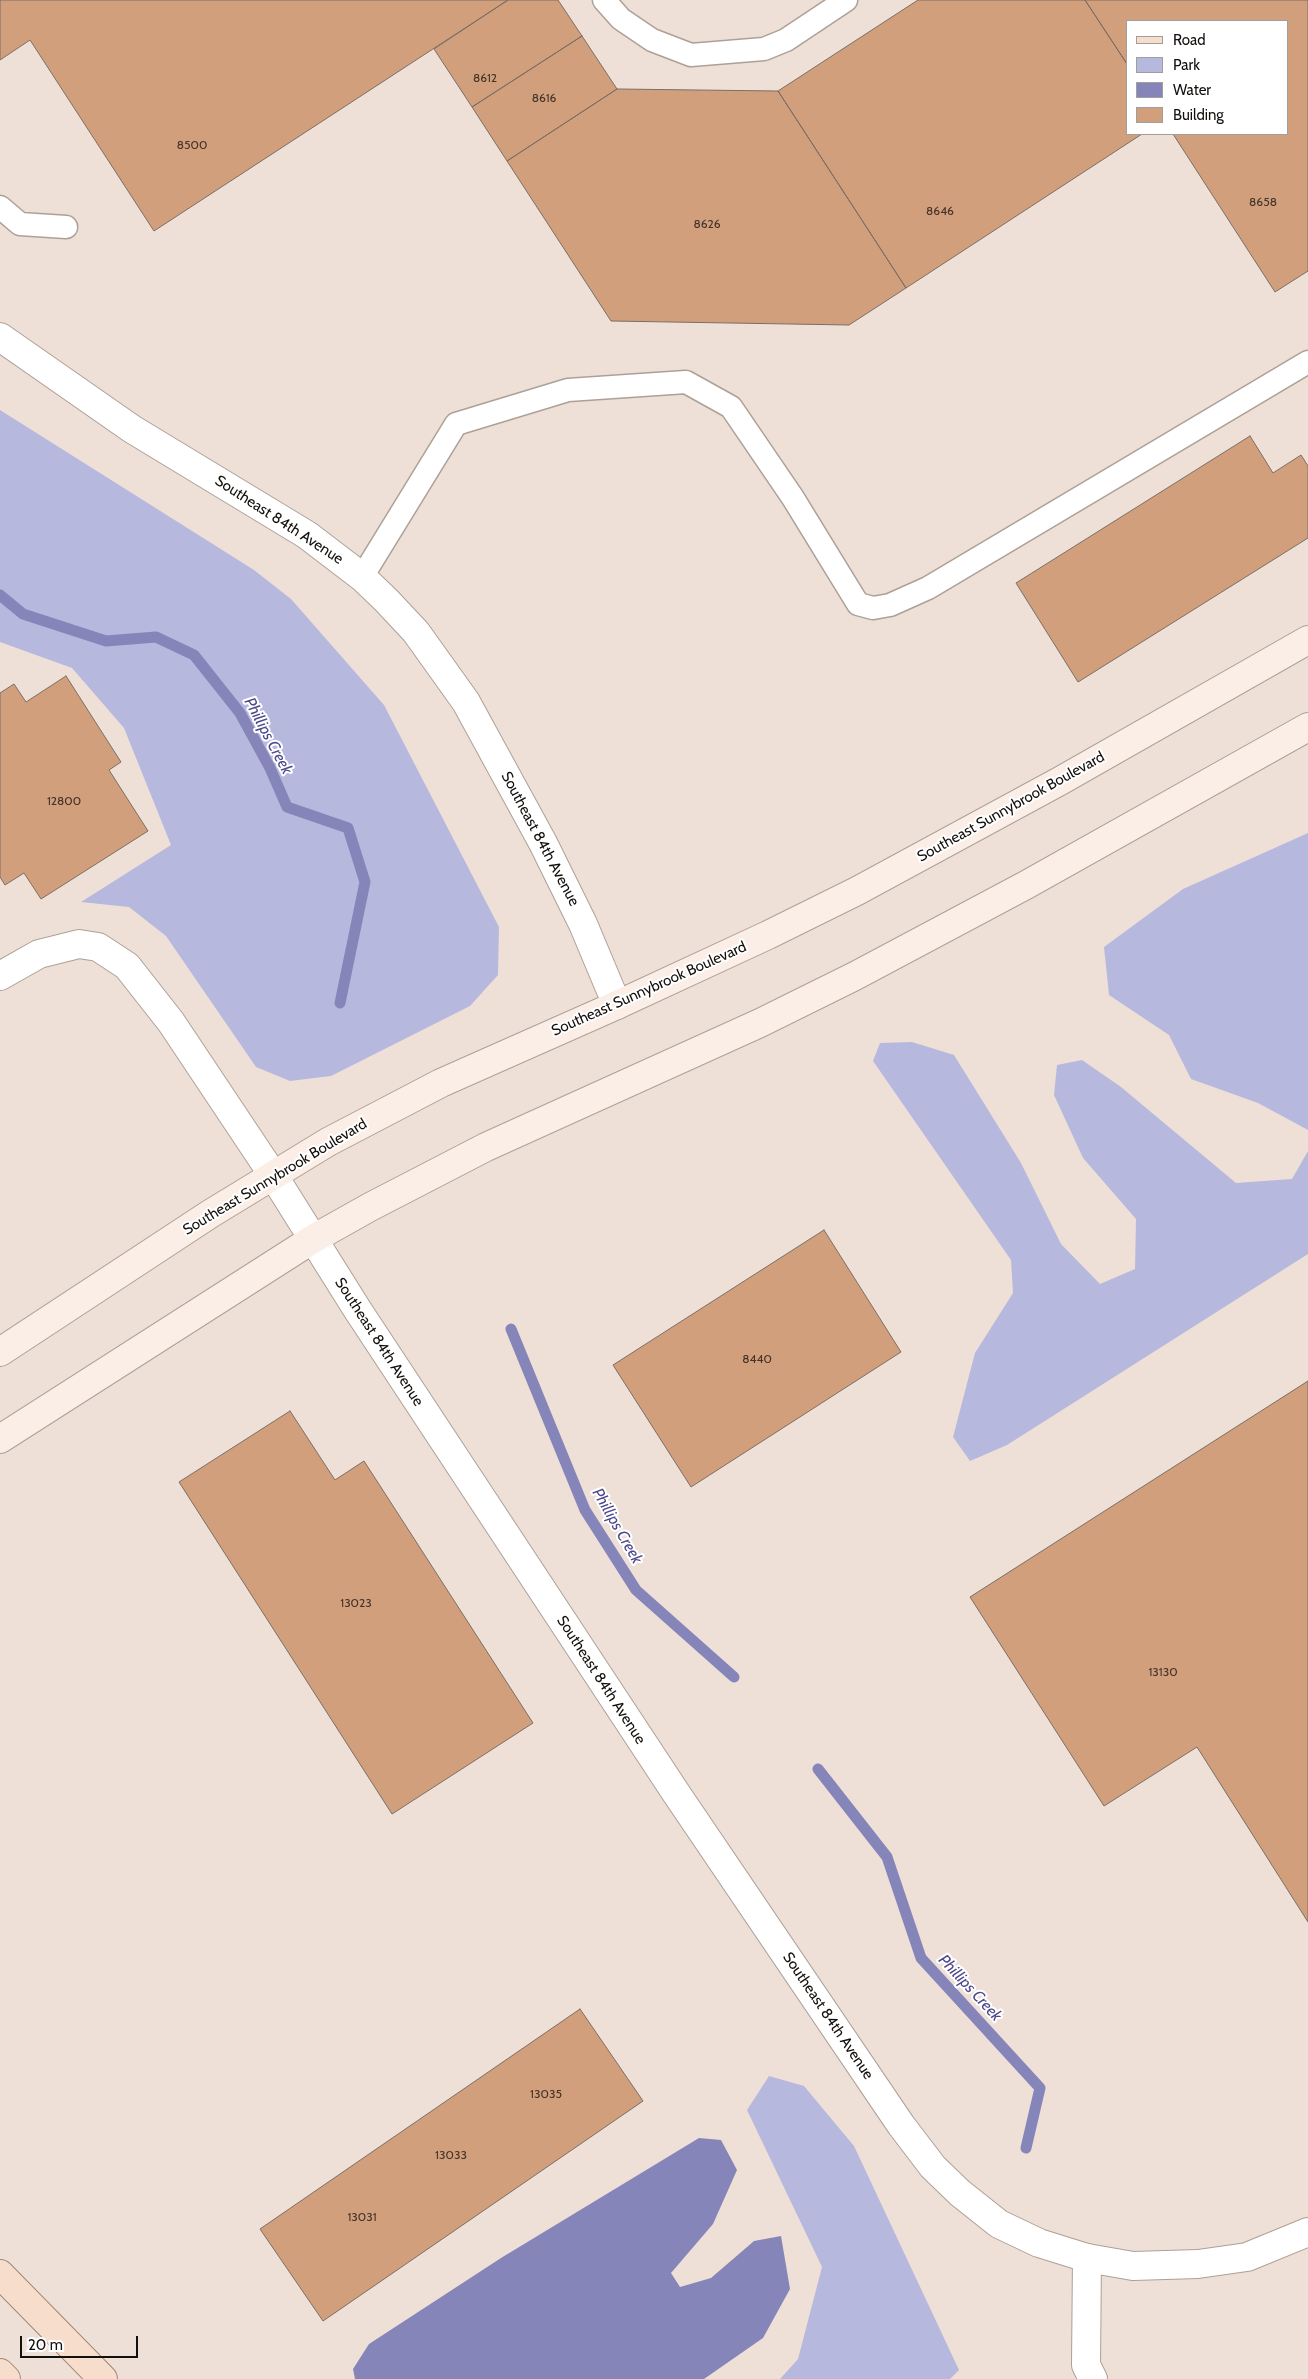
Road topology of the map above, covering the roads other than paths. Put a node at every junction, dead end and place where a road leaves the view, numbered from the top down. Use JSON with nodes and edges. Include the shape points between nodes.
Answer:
{"nodes":[{"id":1,"x":604,"y":0,"type":"edge"},
{"id":2,"x":846,"y":0,"type":"edge"},
{"id":3,"x":0,"y":207,"type":"edge"},
{"id":4,"x":66,"y":227,"type":"dead end"},
{"id":5,"x":0,"y":338,"type":"edge"},
{"id":6,"x":1308,"y":362,"type":"edge"},
{"id":7,"x":362,"y":577,"type":"junction"},
{"id":8,"x":1308,"y":640,"type":"edge"},
{"id":9,"x":1308,"y":727,"type":"edge"},
{"id":10,"x":0,"y":976,"type":"edge"},
{"id":11,"x":616,"y":1005,"type":"junction"},
{"id":12,"x":273,"y":1176,"type":"junction"},
{"id":13,"x":313,"y":1239,"type":"junction"},
{"id":14,"x":0,"y":1352,"type":"edge"},
{"id":15,"x":0,"y":1439,"type":"edge"},
{"id":16,"x":1308,"y":2232,"type":"edge"},
{"id":17,"x":1087,"y":2258,"type":"junction"},
{"id":18,"x":0,"y":2274,"type":"edge"},
{"id":19,"x":0,"y":2373,"type":"edge"},
{"id":20,"x":6,"y":2379,"type":"edge"},
{"id":21,"x":103,"y":2379,"type":"edge"},
{"id":22,"x":1092,"y":2379,"type":"edge"}],
"edges":[{"from":1,"to":2,"type":"lane","via":[[622,20],[652,40],[691,56],[764,49],[786,40]]},
{"from":3,"to":4,"type":"lane","via":[[20,224]]},
{"from":5,"to":7,"type":"street","name":"Southeast 84th Avenue","via":[[132,429],[307,535]]},
{"from":6,"to":7,"type":"lane","via":[[928,588],[890,605],[873,608],[858,604],[732,406],[686,382],[568,390],[456,424]]},
{"from":7,"to":11,"type":"street","name":"Southeast 84th Avenue","via":[[416,632],[466,702],[551,859],[583,924]]},
{"from":8,"to":11,"type":"main road","name":"Southeast Sunnybrook Boulevard","via":[[935,850],[768,935]]},
{"from":9,"to":13,"type":"main road","via":[[1026,886],[855,976],[760,1023],[486,1147]]},
{"from":10,"to":12,"type":"street","name":"Southeast 84th Avenue","via":[[39,954],[79,944],[98,947],[127,966],[170,1022]]},
{"from":11,"to":12,"type":"main road","name":"Southeast Sunnybrook Boulevard","via":[[441,1083],[328,1142]]},
{"from":12,"to":13,"type":"street","name":"Southeast 84th Avenue"},
{"from":12,"to":14,"type":"main road","name":"Southeast Sunnybrook Boulevard"},
{"from":13,"to":15,"type":"main road"},
{"from":13,"to":17,"type":"street","name":"Southeast 84th Avenue","via":[[676,1793],[901,2125],[933,2166],[999,2224]]},
{"from":16,"to":17,"type":"street","name":"Southeast 84th Avenue","via":[[1247,2256],[1198,2264],[1133,2266]]},
{"from":17,"to":22,"type":"street","via":[[1086,2364]]},
{"from":18,"to":21,"type":"main road"},
{"from":19,"to":20,"type":"main road"}]}
